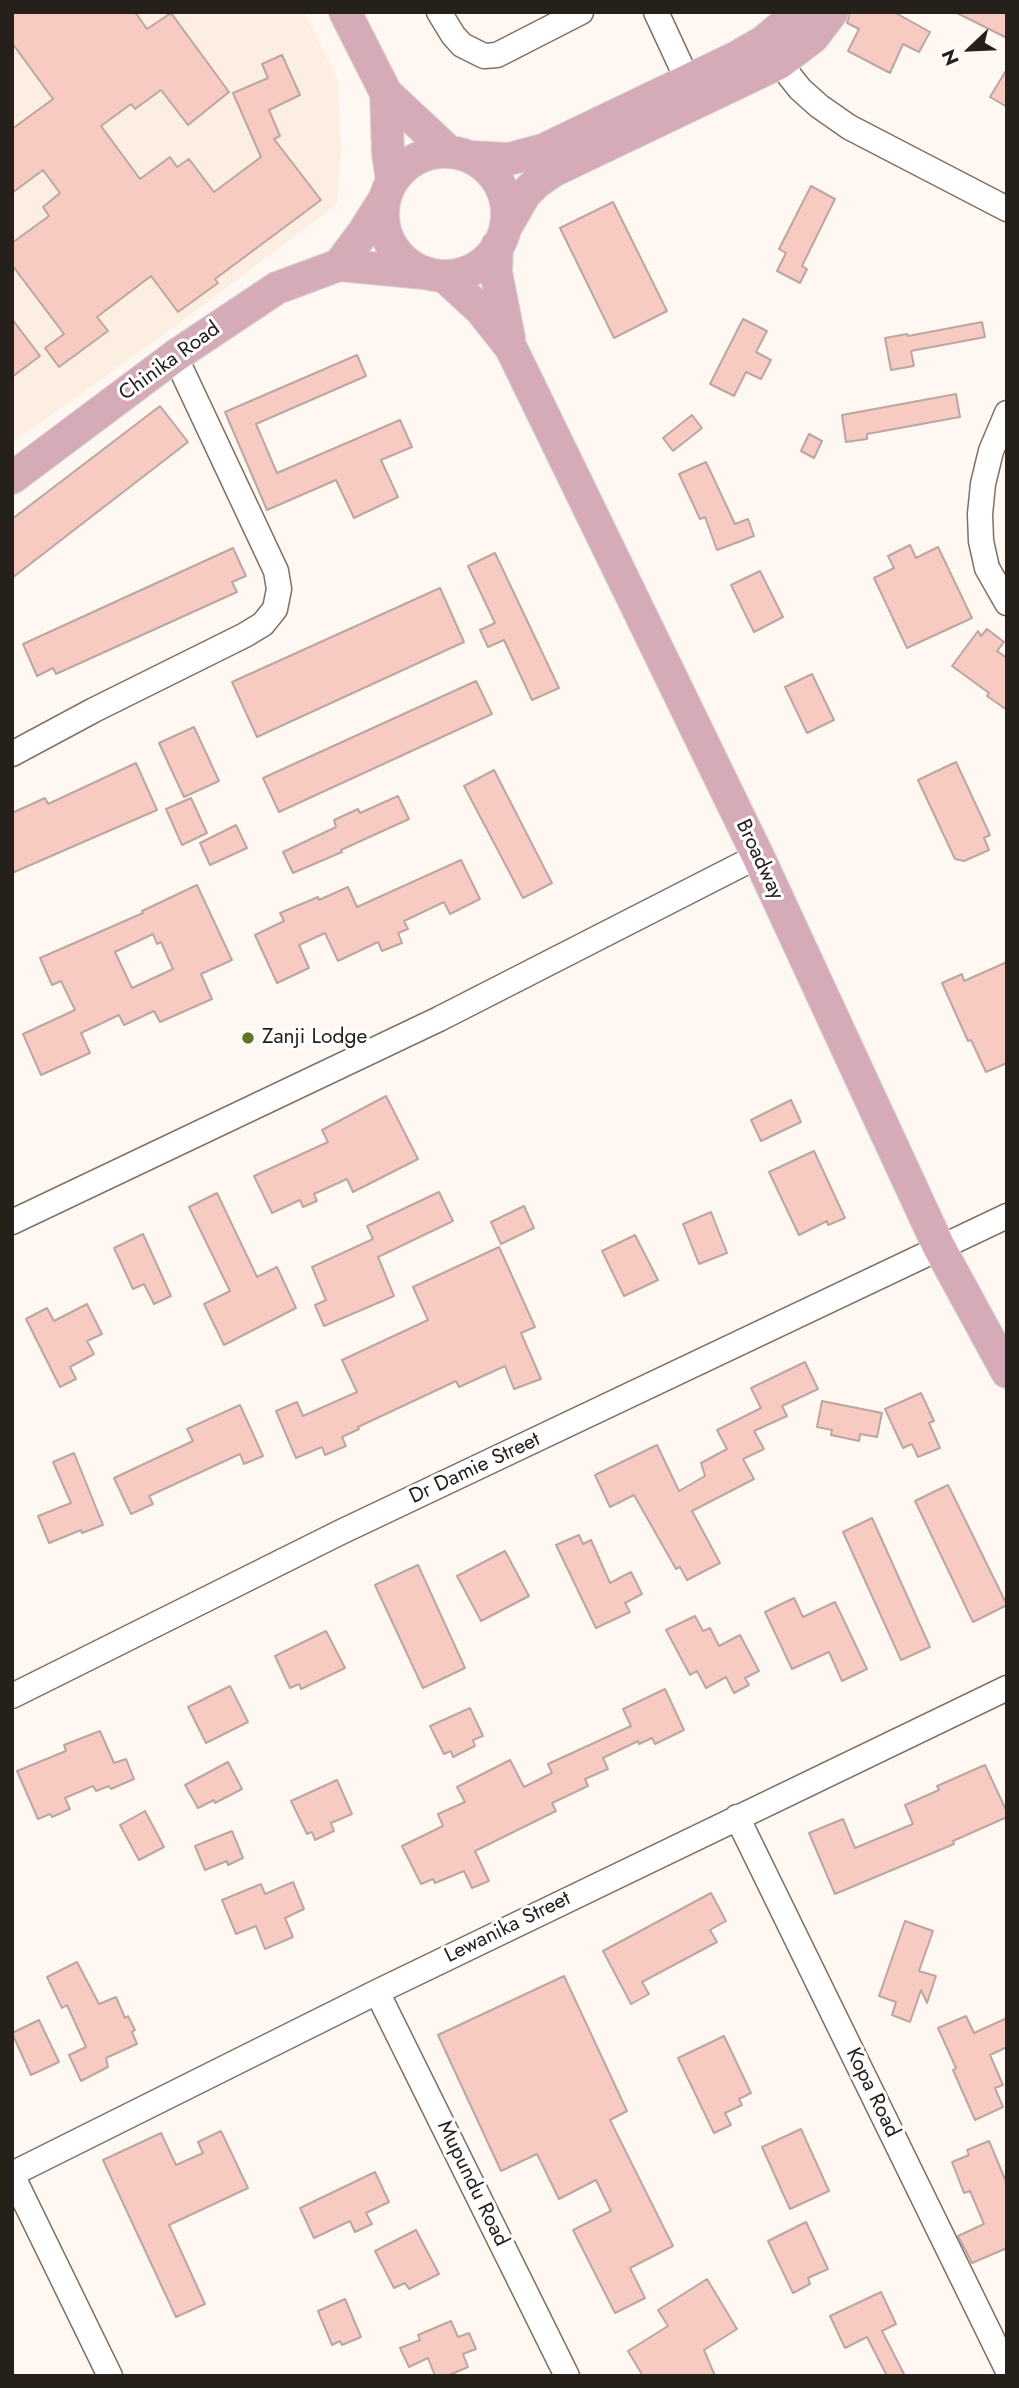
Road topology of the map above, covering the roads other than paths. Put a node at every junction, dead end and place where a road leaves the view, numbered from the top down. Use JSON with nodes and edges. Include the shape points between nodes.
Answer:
{"nodes":[{"id":1,"x":345,"y":12,"type":"edge"},
{"id":2,"x":439,"y":12,"type":"edge"},
{"id":3,"x":580,"y":12,"type":"edge"},
{"id":4,"x":656,"y":12,"type":"edge"},
{"id":5,"x":799,"y":12,"type":"edge"},
{"id":6,"x":832,"y":12,"type":"edge"},
{"id":7,"x":771,"y":53,"type":"junction"},
{"id":8,"x":688,"y":81,"type":"junction"},
{"id":9,"x":386,"y":93,"type":"junction"},
{"id":10,"x":460,"y":154,"type":"junction"},
{"id":11,"x":388,"y":190,"type":"junction"},
{"id":12,"x":1007,"y":209,"type":"edge"},
{"id":13,"x":502,"y":235,"type":"junction"},
{"id":14,"x":338,"y":265,"type":"junction"},
{"id":15,"x":434,"y":275,"type":"junction"},
{"id":16,"x":511,"y":348,"type":"junction"},
{"id":17,"x":175,"y":356,"type":"junction"},
{"id":18,"x":1007,"y":413,"type":"edge"},
{"id":19,"x":12,"y":478,"type":"edge"},
{"id":20,"x":1007,"y":603,"type":"edge"},
{"id":21,"x":12,"y":754,"type":"edge"},
{"id":22,"x":758,"y":856,"type":"junction"},
{"id":23,"x":1007,"y":1216,"type":"edge"},
{"id":24,"x":12,"y":1222,"type":"edge"},
{"id":25,"x":939,"y":1247,"type":"junction"},
{"id":26,"x":1007,"y":1372,"type":"edge"},
{"id":27,"x":1007,"y":1688,"type":"edge"},
{"id":28,"x":12,"y":1696,"type":"edge"},
{"id":29,"x":737,"y":1817,"type":"junction"},
{"id":30,"x":377,"y":1992,"type":"junction"},
{"id":31,"x":12,"y":2175,"type":"edge"},
{"id":32,"x":1007,"y":2369,"type":"edge"},
{"id":33,"x":110,"y":2376,"type":"edge"},
{"id":34,"x":567,"y":2376,"type":"edge"}],
"edges":[{"from":1,"to":9,"type":"main road"},
{"from":2,"to":3,"type":"street","via":[[462,45],[484,56],[497,55]]},
{"from":4,"to":8,"type":"street"},
{"from":5,"to":7,"type":"main road"},
{"from":6,"to":7,"type":"main road","via":[[813,37]]},
{"from":7,"to":8,"type":"main road"},
{"from":7,"to":12,"type":"street","via":[[800,89],[849,127]]},
{"from":7,"to":13,"type":"main road","via":[[553,171],[525,194]]},
{"from":8,"to":10,"type":"main road","via":[[543,150],[509,159]]},
{"from":9,"to":10,"type":"main road"},
{"from":9,"to":11,"type":"main road"},
{"from":10,"to":11,"type":"main road","via":[[426,154],[407,165]]},
{"from":10,"to":13,"type":"main road","via":[[488,168],[500,184],[507,204]]},
{"from":11,"to":14,"type":"main road"},
{"from":11,"to":15,"type":"main road","via":[[383,216],[395,251],[408,264]]},
{"from":13,"to":15,"type":"main road","via":[[494,254],[480,267],[463,274]]},
{"from":13,"to":16,"type":"main road","via":[[496,272]]},
{"from":14,"to":15,"type":"main road"},
{"from":14,"to":17,"type":"main road","name":"Chinika Road","via":[[276,288]]},
{"from":15,"to":16,"type":"main road","via":[[481,310]]},
{"from":16,"to":22,"type":"main road","name":"Broadway"},
{"from":17,"to":19,"type":"main road","name":"Chinika Road"},
{"from":17,"to":21,"type":"street","via":[[276,571],[275,609],[245,635]]},
{"from":18,"to":20,"type":"street","via":[[991,451],[980,514],[987,568]]},
{"from":22,"to":24,"type":"street","via":[[439,1019]]},
{"from":22,"to":25,"type":"main road","name":"Broadway"},
{"from":23,"to":25,"type":"street","name":"Dr Damie Street"},
{"from":25,"to":26,"type":"main road","name":"Broadway"},
{"from":25,"to":28,"type":"street","name":"Dr Damie Street","via":[[341,1532]]},
{"from":27,"to":29,"type":"street","name":"Lewanika Street"},
{"from":29,"to":30,"type":"street","name":"Lewanika Street"},
{"from":29,"to":32,"type":"street","name":"Kopa Road"},
{"from":30,"to":31,"type":"street","name":"Lewanika Street"},
{"from":30,"to":34,"type":"street","name":"Mupundu Road"},
{"from":31,"to":33,"type":"street"}]}
